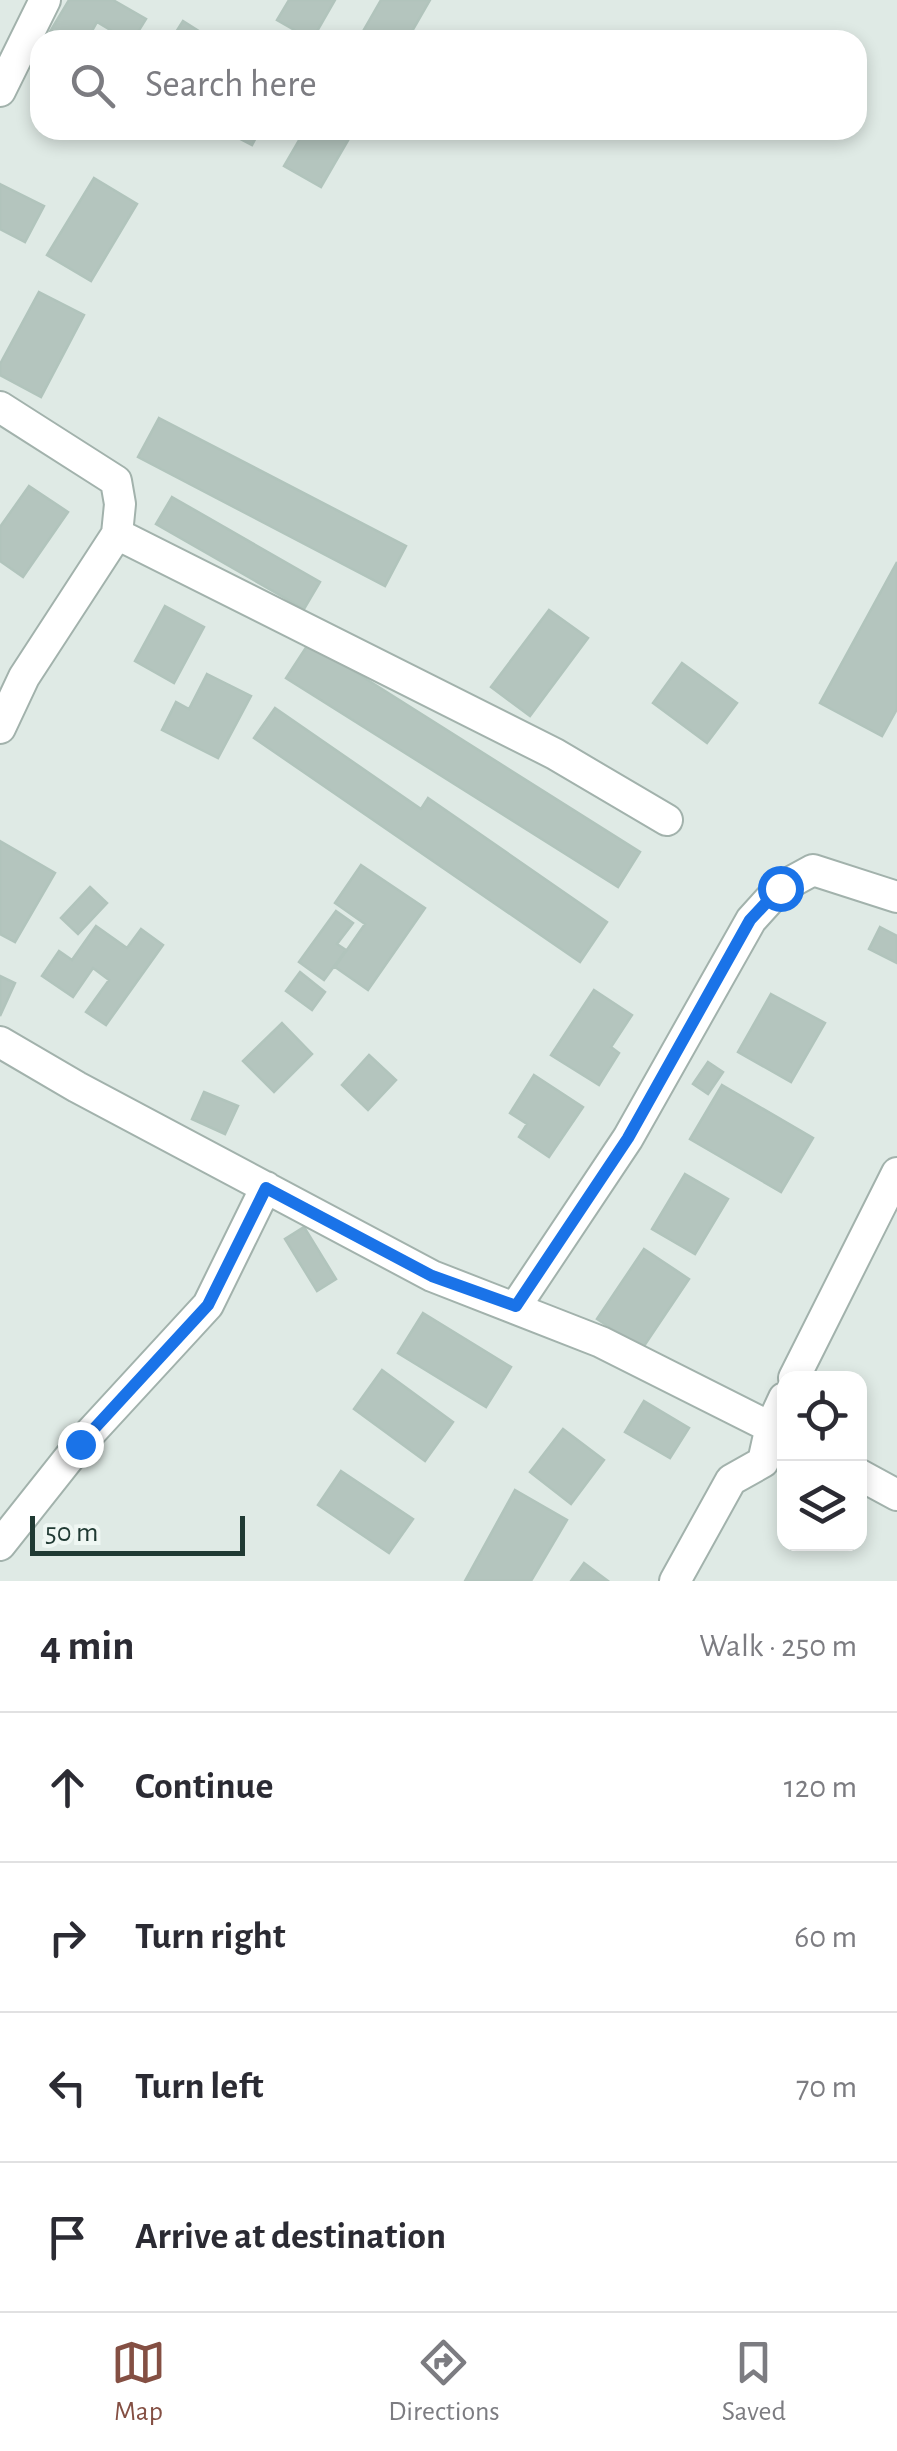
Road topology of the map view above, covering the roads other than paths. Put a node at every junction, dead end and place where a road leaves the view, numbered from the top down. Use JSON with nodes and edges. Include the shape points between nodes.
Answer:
{"nodes":[{"id":1,"x":45,"y":0,"type":"edge"},
{"id":2,"x":0,"y":90,"type":"edge"},
{"id":3,"x":0,"y":407,"type":"edge"},
{"id":4,"x":116,"y":534,"type":"junction"},
{"id":5,"x":0,"y":728,"type":"edge"},
{"id":6,"x":667,"y":820,"type":"dead end"},
{"id":7,"x":897,"y":897,"type":"edge"},
{"id":8,"x":0,"y":1042,"type":"edge"},
{"id":9,"x":897,"y":1173,"type":"edge"},
{"id":10,"x":266,"y":1188,"type":"junction"},
{"id":11,"x":516,"y":1306,"type":"junction"},
{"id":12,"x":798,"y":1371,"type":"edge"},
{"id":13,"x":777,"y":1430,"type":"edge"},
{"id":14,"x":777,"y":1432,"type":"edge"},
{"id":15,"x":867,"y":1479,"type":"edge"},
{"id":16,"x":897,"y":1495,"type":"edge"},
{"id":17,"x":0,"y":1545,"type":"edge"},
{"id":18,"x":675,"y":1581,"type":"edge"}],
"edges":[{"from":1,"to":2,"type":"street"},
{"from":3,"to":4,"type":"street","via":[[116,480]]},
{"from":4,"to":5,"type":"street","via":[[24,678]]},
{"from":4,"to":6,"type":"street","via":[[555,754]]},
{"from":7,"to":11,"type":"street","via":[[813,870],[780,888],[760,909],[628,1138]]},
{"from":8,"to":10,"type":"street"},
{"from":9,"to":12,"type":"street"},
{"from":10,"to":11,"type":"street","via":[[432,1276]]},
{"from":10,"to":17,"type":"street","via":[[208,1305],[80,1444]]},
{"from":11,"to":13,"type":"street"},
{"from":14,"to":18,"type":"street","via":[[763,1462],[731,1480]]},
{"from":15,"to":16,"type":"street"}]}
